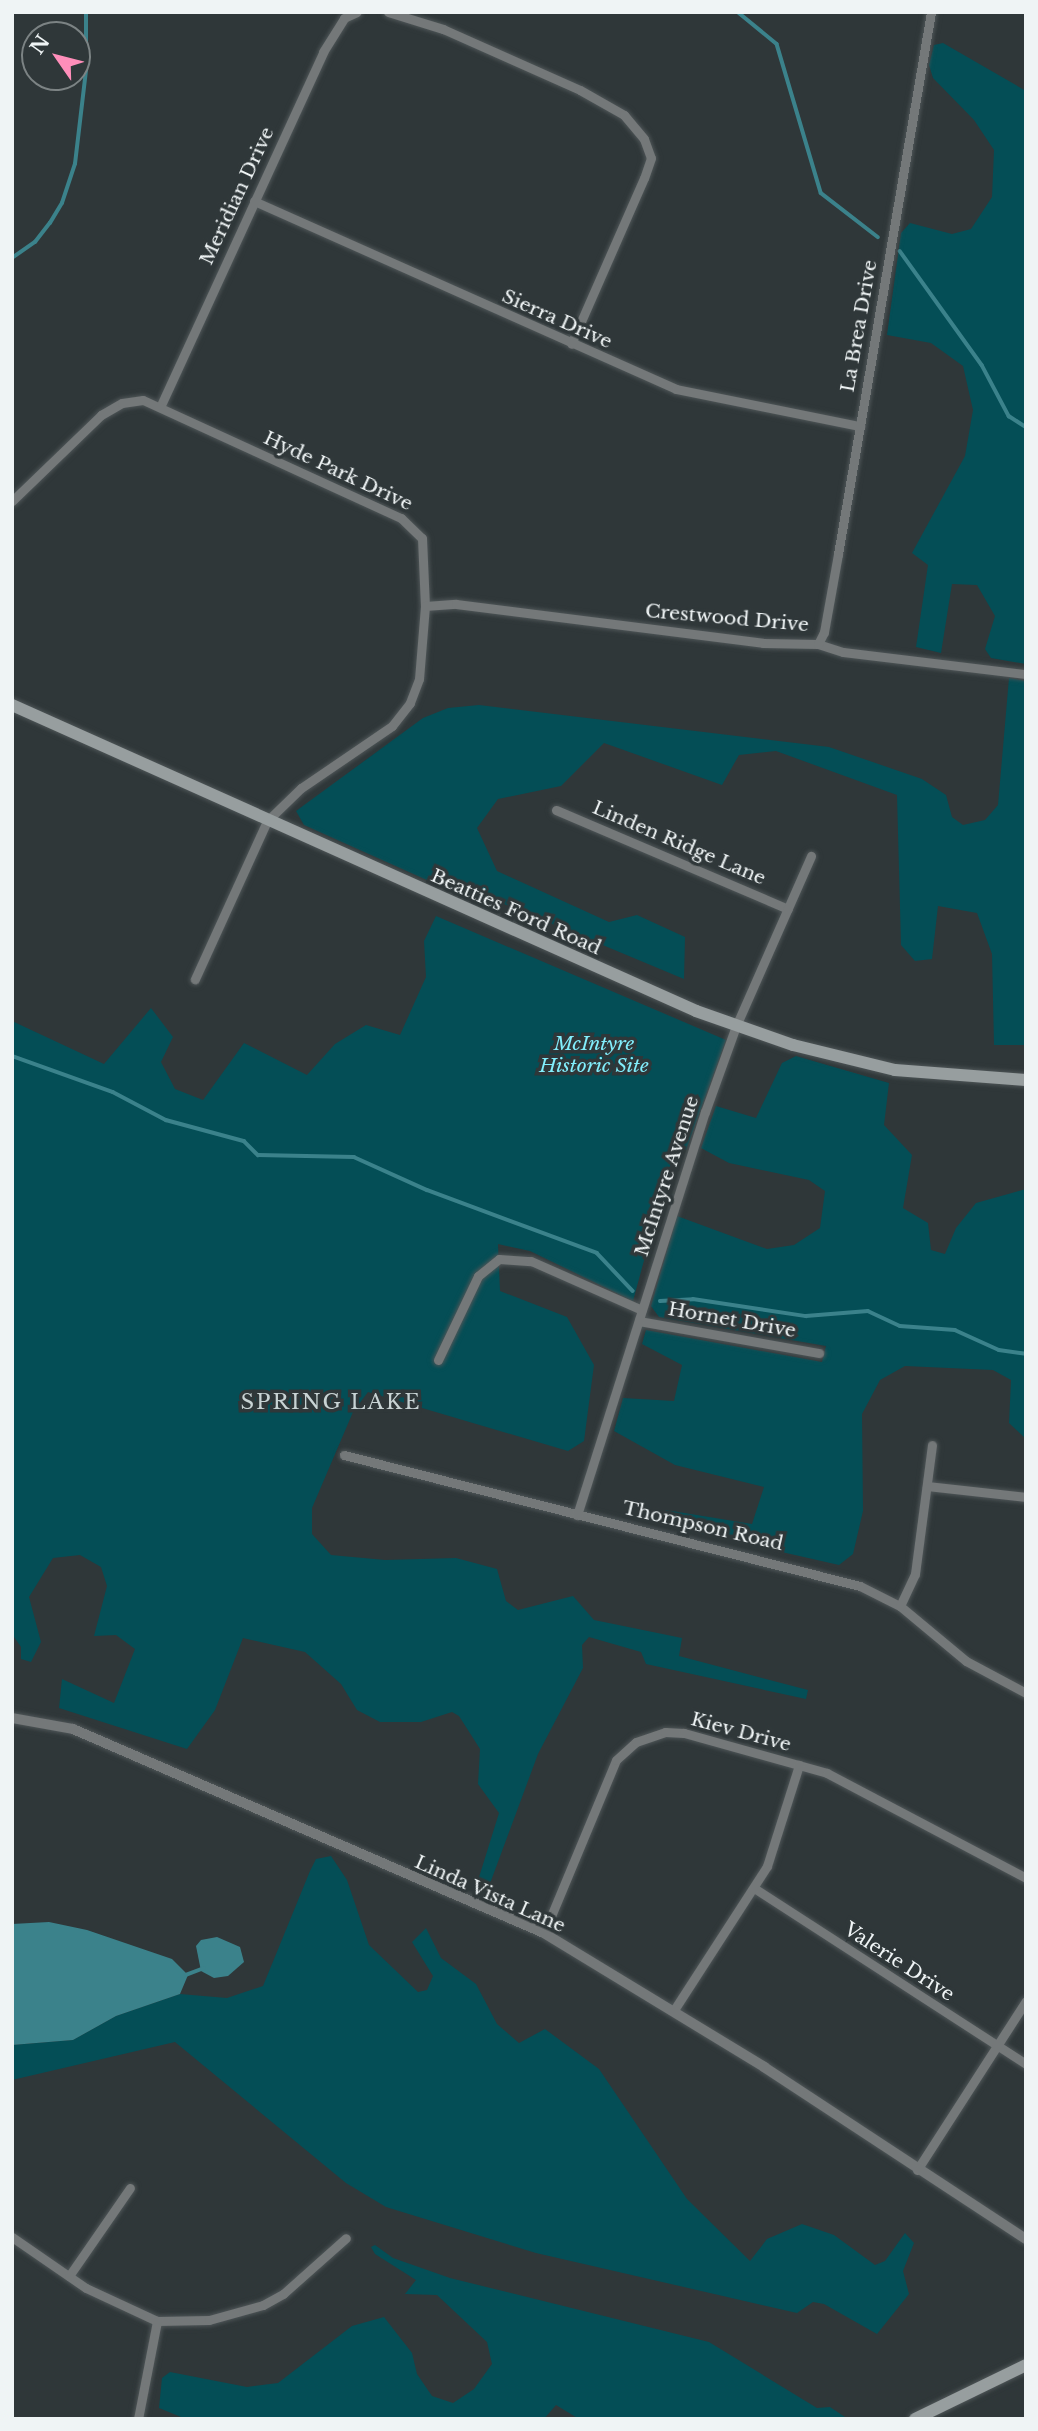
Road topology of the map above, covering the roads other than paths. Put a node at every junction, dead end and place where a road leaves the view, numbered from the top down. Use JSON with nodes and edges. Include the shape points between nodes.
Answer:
{"nodes":[{"id":1,"x":357,"y":12,"type":"edge"},
{"id":2,"x":388,"y":12,"type":"edge"},
{"id":3,"x":931,"y":12,"type":"edge"},
{"id":4,"x":254,"y":201,"type":"junction"},
{"id":5,"x":571,"y":344,"type":"junction"},
{"id":6,"x":161,"y":405,"type":"junction"},
{"id":7,"x":860,"y":426,"type":"junction"},
{"id":8,"x":12,"y":501,"type":"edge"},
{"id":9,"x":425,"y":606,"type":"junction"},
{"id":10,"x":818,"y":644,"type":"junction"},
{"id":11,"x":1026,"y":674,"type":"edge"},
{"id":12,"x":12,"y":705,"type":"edge"},
{"id":13,"x":556,"y":810,"type":"dead end"},
{"id":14,"x":267,"y":821,"type":"junction"},
{"id":15,"x":811,"y":856,"type":"dead end"},
{"id":16,"x":788,"y":909,"type":"junction"},
{"id":17,"x":195,"y":979,"type":"dead end"},
{"id":18,"x":736,"y":1026,"type":"junction"},
{"id":19,"x":1026,"y":1080,"type":"edge"},
{"id":20,"x":642,"y":1310,"type":"junction"},
{"id":21,"x":639,"y":1321,"type":"junction"},
{"id":22,"x":819,"y":1353,"type":"dead end"},
{"id":23,"x":438,"y":1360,"type":"dead end"},
{"id":24,"x":932,"y":1445,"type":"dead end"},
{"id":25,"x":344,"y":1455,"type":"dead end"},
{"id":26,"x":927,"y":1486,"type":"junction"},
{"id":27,"x":1026,"y":1497,"type":"edge"},
{"id":28,"x":577,"y":1515,"type":"junction"},
{"id":29,"x":900,"y":1606,"type":"junction"},
{"id":30,"x":1026,"y":1693,"type":"edge"},
{"id":31,"x":12,"y":1718,"type":"edge"},
{"id":32,"x":799,"y":1765,"type":"junction"},
{"id":33,"x":1026,"y":1878,"type":"edge"},
{"id":34,"x":754,"y":1888,"type":"junction"},
{"id":35,"x":544,"y":1933,"type":"junction"},
{"id":36,"x":1026,"y":2001,"type":"edge"},
{"id":37,"x":674,"y":2010,"type":"junction"},
{"id":38,"x":997,"y":2046,"type":"junction"},
{"id":39,"x":1026,"y":2064,"type":"edge"},
{"id":40,"x":917,"y":2170,"type":"junction"},
{"id":41,"x":130,"y":2188,"type":"dead end"},
{"id":42,"x":12,"y":2237,"type":"edge"},
{"id":43,"x":346,"y":2238,"type":"dead end"},
{"id":44,"x":1026,"y":2239,"type":"edge"},
{"id":45,"x":69,"y":2276,"type":"junction"},
{"id":46,"x":157,"y":2321,"type":"junction"},
{"id":47,"x":1026,"y":2365,"type":"edge"},
{"id":48,"x":140,"y":2418,"type":"edge"},
{"id":49,"x":915,"y":2419,"type":"edge"}],
"edges":[{"from":1,"to":4,"type":"street","name":"Meridian Drive","via":[[335,29]]},
{"from":2,"to":5,"type":"street","via":[[443,29],[580,90],[624,115],[644,139],[650,158],[644,178]]},
{"from":3,"to":7,"type":"street","name":"La Brea Drive"},
{"from":4,"to":5,"type":"street","name":"Sierra Drive"},
{"from":4,"to":6,"type":"street","name":"Meridian Drive"},
{"from":5,"to":7,"type":"street","name":"Sierra Drive","via":[[676,389]]},
{"from":6,"to":8,"type":"street","name":"Hyde Park Drive","via":[[133,400],[112,408]]},
{"from":6,"to":9,"type":"street","name":"Hyde Park Drive","via":[[412,525],[425,547]]},
{"from":7,"to":10,"type":"street","name":"La Brea Drive","via":[[824,632]]},
{"from":9,"to":10,"type":"street","name":"Crestwood Drive","via":[[456,604],[763,643]]},
{"from":9,"to":14,"type":"street","name":"Hyde Park Drive","via":[[419,679],[400,717],[373,741],[289,796]]},
{"from":10,"to":11,"type":"street","name":"Crestwood Drive","via":[[843,652]]},
{"from":12,"to":14,"type":"main road","name":"Beatties Ford Road"},
{"from":13,"to":16,"type":"street","name":"Linden Ridge Lane"},
{"from":14,"to":17,"type":"street","name":"Hyde Park Drive"},
{"from":14,"to":18,"type":"main road","name":"Beatties Ford Road","via":[[593,969]]},
{"from":15,"to":16,"type":"street","name":"McIntyre Avenue"},
{"from":16,"to":18,"type":"street","name":"McIntyre Avenue"},
{"from":18,"to":19,"type":"main road","name":"Beatties Ford Road","via":[[895,1070]]},
{"from":18,"to":20,"type":"street","name":"McIntyre Avenue"},
{"from":20,"to":21,"type":"street","name":"McIntyre Avenue"},
{"from":20,"to":23,"type":"street","name":"Hornet Drive","via":[[531,1261],[499,1259],[478,1276]]},
{"from":21,"to":22,"type":"street","name":"Hornet Drive"},
{"from":21,"to":28,"type":"street","name":"McIntyre Avenue"},
{"from":24,"to":26,"type":"street"},
{"from":25,"to":28,"type":"street","name":"Thompson Road"},
{"from":26,"to":27,"type":"street"},
{"from":26,"to":29,"type":"street","via":[[915,1574]]},
{"from":28,"to":29,"type":"street","name":"Thompson Road","via":[[839,1579]]},
{"from":29,"to":30,"type":"street","name":"Thompson Road","via":[[966,1661]]},
{"from":31,"to":35,"type":"street","name":"Linda Vista Lane","via":[[73,1729]]},
{"from":32,"to":33,"type":"street","name":"Kiev Drive","via":[[848,1782]]},
{"from":32,"to":34,"type":"street","via":[[777,1839]]},
{"from":32,"to":35,"type":"street","name":"Kiev Drive","via":[[684,1733],[664,1732],[636,1742],[624,1750],[609,1772]]},
{"from":34,"to":37,"type":"street"},
{"from":34,"to":38,"type":"street","name":"Valerie Drive"},
{"from":35,"to":37,"type":"street","name":"Linda Vista Lane"},
{"from":36,"to":38,"type":"street"},
{"from":37,"to":40,"type":"street","name":"Linda Vista Lane"},
{"from":38,"to":39,"type":"street","name":"Valerie Drive"},
{"from":38,"to":40,"type":"street"},
{"from":40,"to":44,"type":"street","name":"Linda Vista Lane"},
{"from":41,"to":45,"type":"street"},
{"from":42,"to":45,"type":"street"},
{"from":43,"to":46,"type":"street","via":[[283,2294],[263,2305],[209,2320]]},
{"from":45,"to":46,"type":"street","via":[[107,2300]]},
{"from":46,"to":48,"type":"street"},
{"from":47,"to":49,"type":"main road"}]}
